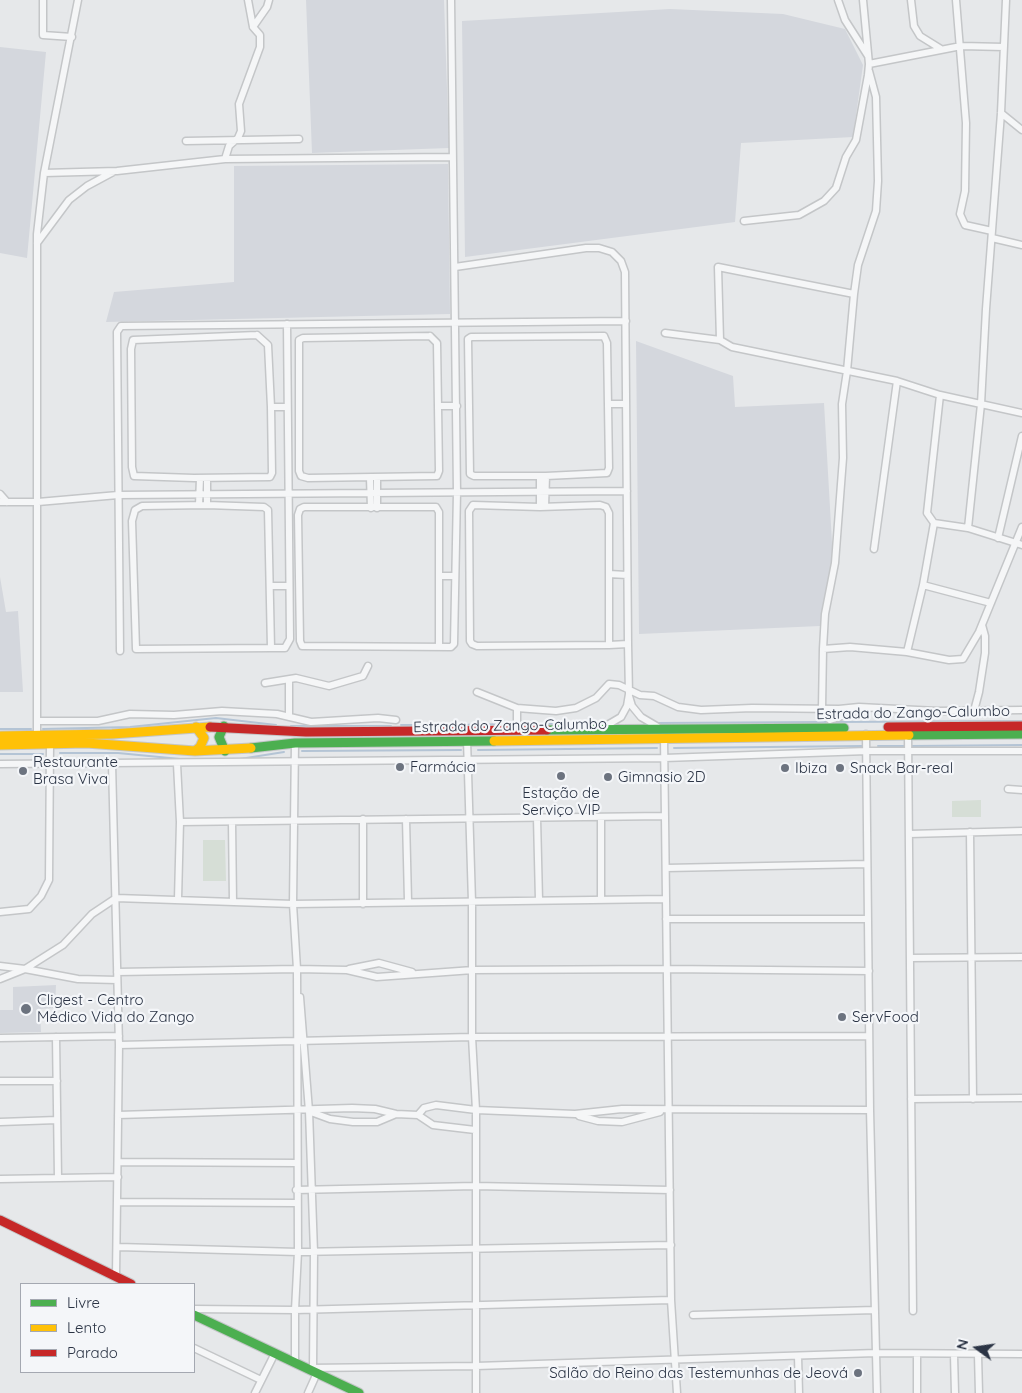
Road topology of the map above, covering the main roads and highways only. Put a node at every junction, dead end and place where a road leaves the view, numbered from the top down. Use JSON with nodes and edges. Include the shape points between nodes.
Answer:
{"nodes":[{"id":1,"x":224,"y":726,"type":"junction"},
{"id":2,"x":1022,"y":726,"type":"edge"},
{"id":3,"x":196,"y":727,"type":"junction"},
{"id":4,"x":664,"y":733,"type":"junction"},
{"id":5,"x":1022,"y":734,"type":"edge"},
{"id":6,"x":0,"y":736,"type":"edge"},
{"id":7,"x":0,"y":745,"type":"edge"},
{"id":8,"x":195,"y":751,"type":"junction"},
{"id":9,"x":224,"y":751,"type":"junction"},
{"id":10,"x":0,"y":1220,"type":"edge"},
{"id":11,"x":129,"y":1283,"type":"edge"},
{"id":12,"x":195,"y":1315,"type":"edge"},
{"id":13,"x":359,"y":1393,"type":"edge"}],
"edges":[{"from":1,"to":3,"type":"main road","name":"Estrada do Zango-Calumbo"},
{"from":1,"to":4,"type":"main road","name":"Estrada do Zango-Calumbo","via":[[294,731],[517,726]]},
{"from":1,"to":9,"type":"main road","via":[[219,737]]},
{"from":2,"to":4,"type":"main road","name":"Estrada do Zango-Calumbo","via":[[830,724]]},
{"from":3,"to":6,"type":"main road","name":"Estrada do Zango-Calumbo","via":[[112,734],[37,729]]},
{"from":3,"to":8,"type":"main road","via":[[204,738]]},
{"from":4,"to":5,"type":"main road","name":"Estrada do Zango-Calumbo"},
{"from":4,"to":9,"type":"main road","name":"Estrada do Zango-Calumbo","via":[[294,743]]},
{"from":7,"to":8,"type":"main road","name":"Estrada do Zango-Calumbo","via":[[50,751],[114,744]]},
{"from":8,"to":9,"type":"main road","name":"Estrada do Zango-Calumbo"},
{"from":10,"to":11,"type":"main road"},
{"from":12,"to":13,"type":"main road"}]}
